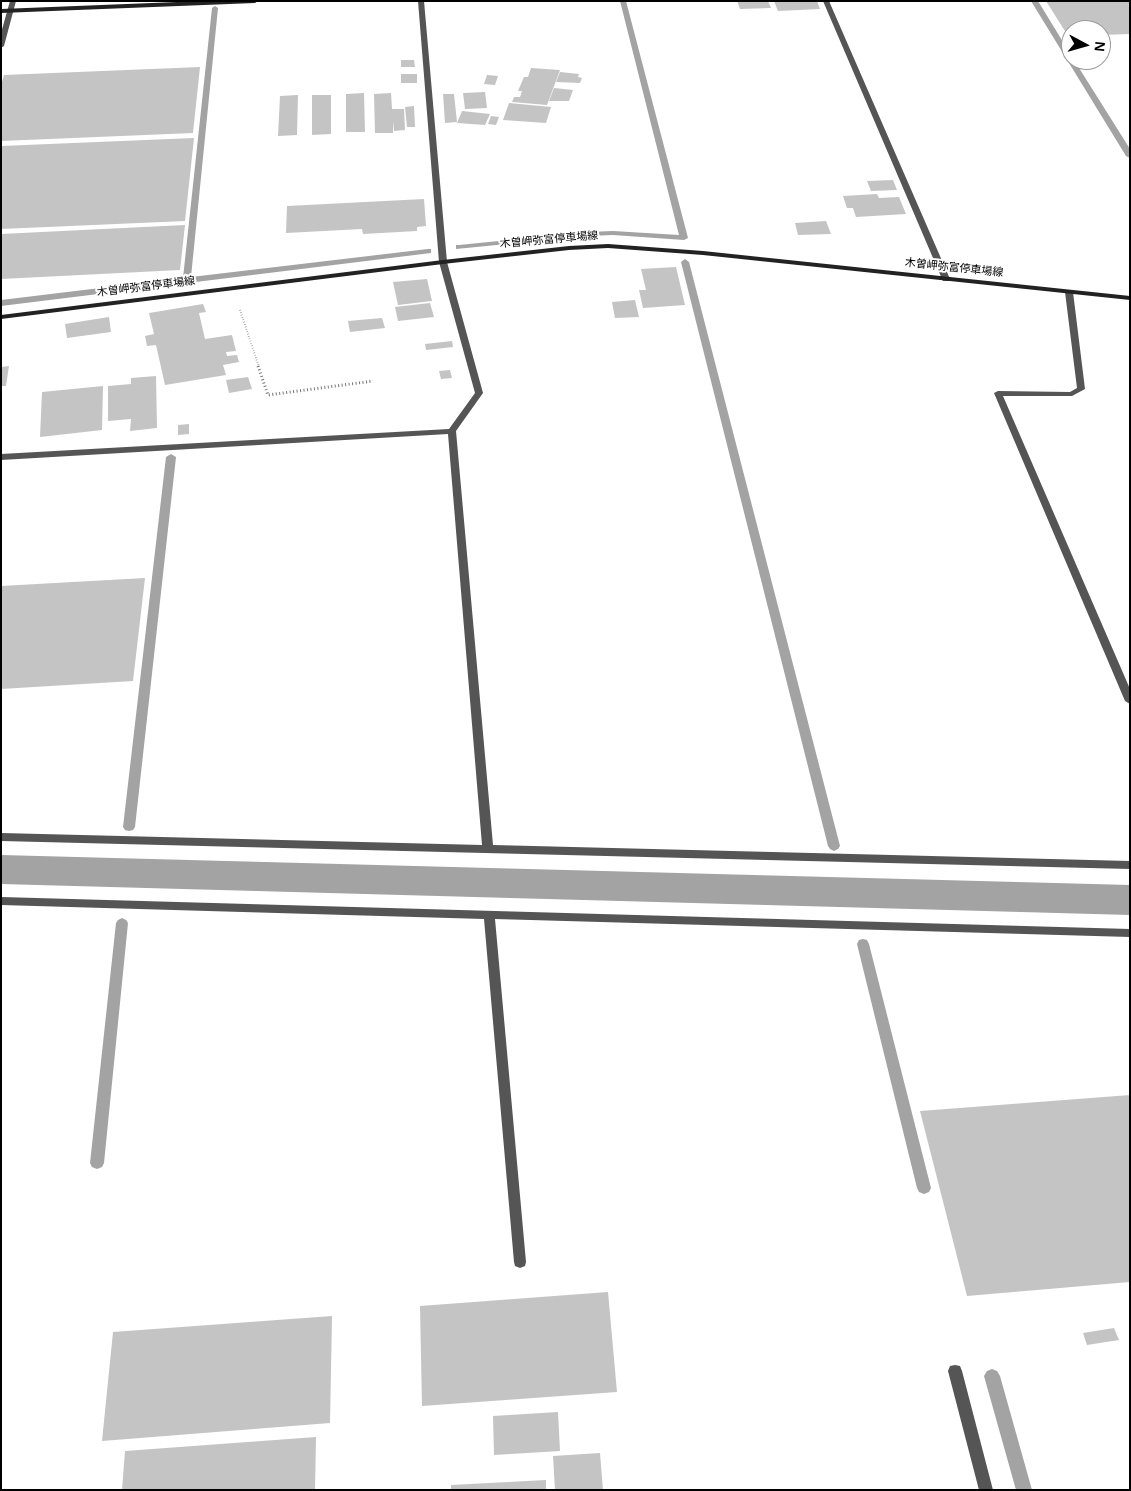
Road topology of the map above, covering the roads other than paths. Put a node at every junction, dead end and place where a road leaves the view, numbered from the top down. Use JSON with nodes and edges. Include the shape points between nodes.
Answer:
{"nodes":[{"id":1,"x":13,"y":1,"type":"edge"},
{"id":2,"x":255,"y":1,"type":"edge"},
{"id":3,"x":421,"y":1,"type":"edge"},
{"id":4,"x":826,"y":1,"type":"edge"},
{"id":5,"x":1,"y":11,"type":"edge"},
{"id":6,"x":11,"y":11,"type":"junction"},
{"id":7,"x":1,"y":46,"type":"edge"},
{"id":8,"x":443,"y":262,"type":"junction"},
{"id":9,"x":946,"y":279,"type":"junction"},
{"id":10,"x":1069,"y":292,"type":"junction"},
{"id":11,"x":1130,"y":298,"type":"edge"},
{"id":12,"x":1,"y":316,"type":"edge"},
{"id":13,"x":452,"y":431,"type":"junction"},
{"id":14,"x":1,"y":457,"type":"edge"},
{"id":15,"x":1130,"y":701,"type":"edge"},
{"id":16,"x":1,"y":837,"type":"edge"},
{"id":17,"x":488,"y":849,"type":"junction"},
{"id":18,"x":1130,"y":865,"type":"edge"},
{"id":19,"x":1,"y":901,"type":"edge"},
{"id":20,"x":489,"y":915,"type":"junction"},
{"id":21,"x":1130,"y":933,"type":"edge"},
{"id":22,"x":520,"y":1262,"type":"dead end"},
{"id":23,"x":956,"y":1371,"type":"dead end"},
{"id":24,"x":986,"y":1490,"type":"edge"}],
"edges":[{"from":1,"to":6,"type":"street"},
{"from":2,"to":6,"type":"main road"},
{"from":3,"to":8,"type":"street"},
{"from":4,"to":9,"type":"street"},
{"from":5,"to":6,"type":"main road"},
{"from":6,"to":7,"type":"street"},
{"from":8,"to":9,"type":"main road","name":"木曽岬弥富停車場線","via":[[608,246]]},
{"from":8,"to":12,"type":"main road","name":"木曽岬弥富停車場線"},
{"from":8,"to":13,"type":"street","via":[[479,393]]},
{"from":9,"to":10,"type":"main road","name":"木曽岬弥富停車場線"},
{"from":10,"to":11,"type":"main road","name":"木曽岬弥富停車場線"},
{"from":10,"to":15,"type":"street","via":[[1081,389],[1072,394],[998,393]]},
{"from":13,"to":14,"type":"street"},
{"from":13,"to":17,"type":"street"},
{"from":16,"to":17,"type":"street"},
{"from":17,"to":18,"type":"street"},
{"from":19,"to":20,"type":"street"},
{"from":20,"to":21,"type":"street"},
{"from":20,"to":22,"type":"street"},
{"from":23,"to":24,"type":"street"}]}
